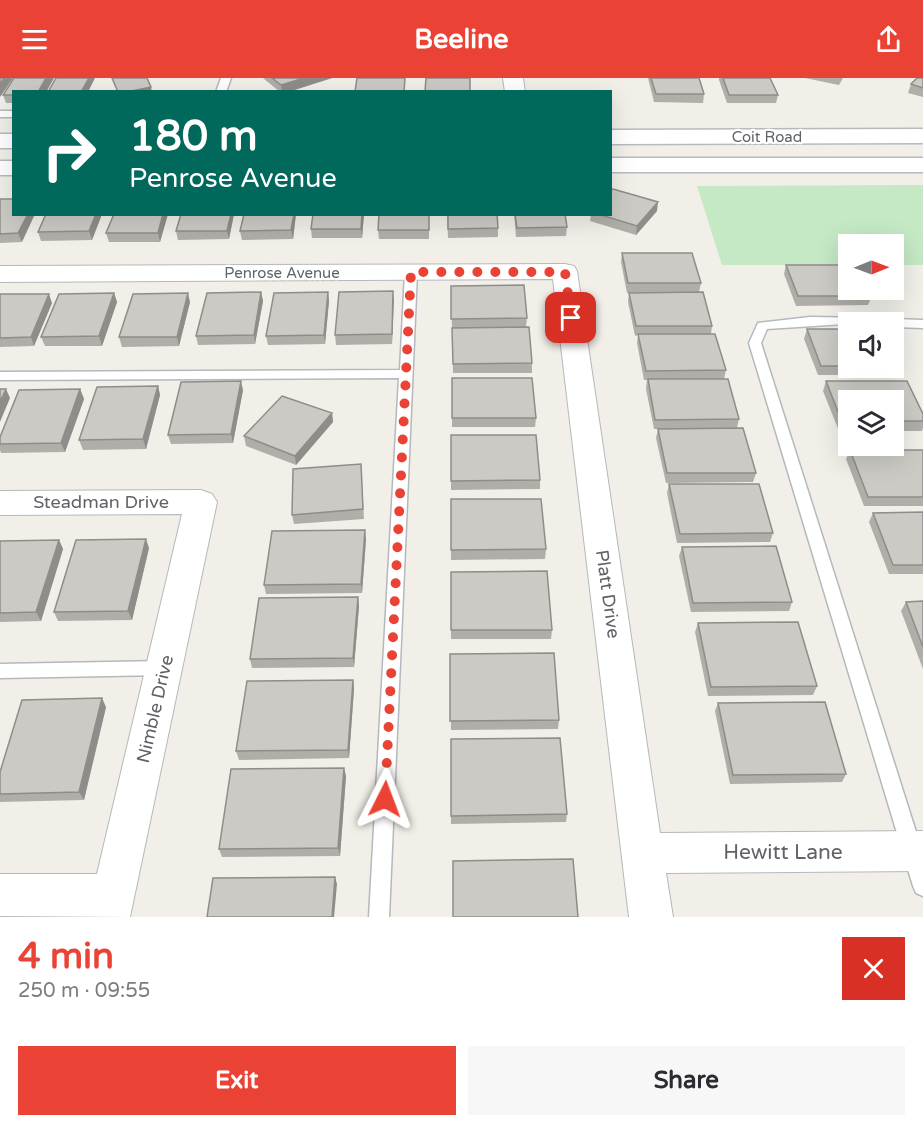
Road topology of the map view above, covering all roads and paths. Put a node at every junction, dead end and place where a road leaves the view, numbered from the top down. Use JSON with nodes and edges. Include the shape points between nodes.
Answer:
{"nodes":[{"id":1,"x":923,"y":136,"type":"edge"},
{"id":2,"x":612,"y":137,"type":"edge"},
{"id":3,"x":612,"y":165,"type":"edge"},
{"id":4,"x":923,"y":165,"type":"edge"},
{"id":5,"x":411,"y":272,"type":"junction"},
{"id":6,"x":565,"y":272,"type":"joint"},
{"id":7,"x":0,"y":274,"type":"edge"},
{"id":8,"x":838,"y":321,"type":"edge"},
{"id":9,"x":904,"y":323,"type":"edge"},
{"id":10,"x":923,"y":324,"type":"edge"},
{"id":11,"x":406,"y":374,"type":"junction"},
{"id":12,"x":0,"y":376,"type":"edge"},
{"id":13,"x":201,"y":502,"type":"joint"},
{"id":14,"x":0,"y":503,"type":"edge"},
{"id":15,"x":164,"y":668,"type":"junction"},
{"id":16,"x":0,"y":671,"type":"edge"},
{"id":17,"x":642,"y":853,"type":"junction"},
{"id":18,"x":919,"y":863,"type":"edge"},
{"id":19,"x":0,"y":896,"type":"edge"},
{"id":20,"x":111,"y":906,"type":"edge"},
{"id":21,"x":379,"y":917,"type":"edge"},
{"id":22,"x":651,"y":917,"type":"edge"}],
"edges":[{"from":1,"to":2,"type":"main road","name":"Coit Road"},
{"from":3,"to":4,"type":"main road","name":"Coit Road"},
{"from":5,"to":6,"type":"street","name":"Penrose Avenue"},
{"from":5,"to":7,"type":"street","name":"Penrose Avenue"},
{"from":5,"to":11,"type":"lane"},
{"from":6,"to":17,"type":"street","name":"Platt Drive"},
{"from":8,"to":18,"type":"lane","via":[[762,326],[754,343]]},
{"from":9,"to":10,"type":"lane"},
{"from":11,"to":12,"type":"lane"},
{"from":11,"to":21,"type":"lane"},
{"from":13,"to":14,"type":"street","name":"Steadman Drive"},
{"from":13,"to":15,"type":"street","name":"Nimble Drive"},
{"from":15,"to":16,"type":"lane"},
{"from":15,"to":20,"type":"street","name":"Nimble Drive"},
{"from":17,"to":18,"type":"street","name":"Hewitt Lane"},
{"from":17,"to":22,"type":"street","name":"Platt Drive"},
{"from":19,"to":20,"type":"street"}]}
